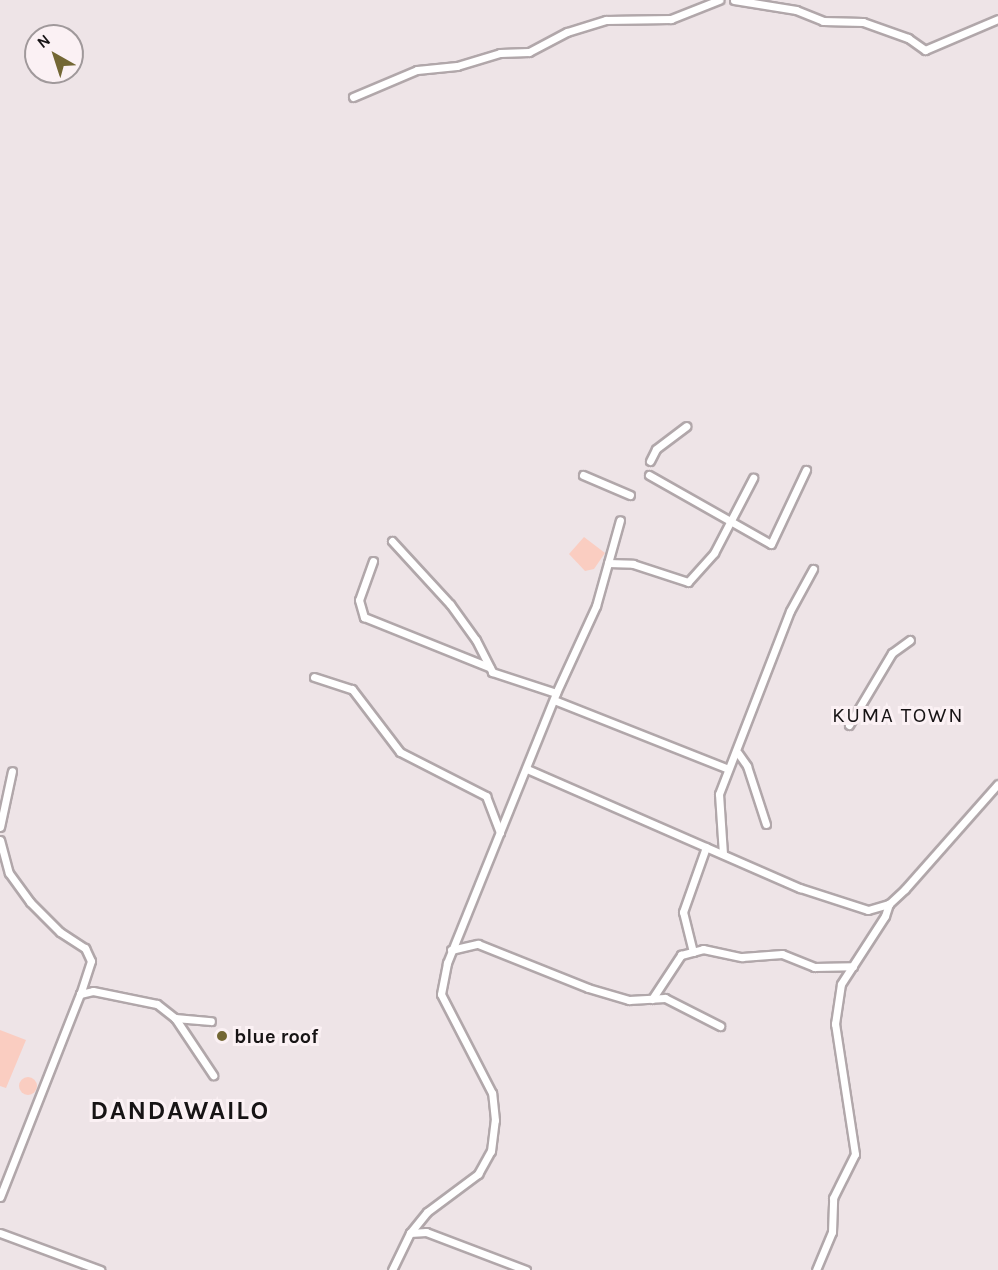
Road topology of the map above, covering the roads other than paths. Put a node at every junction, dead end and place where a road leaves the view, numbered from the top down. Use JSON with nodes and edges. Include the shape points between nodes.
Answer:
{"nodes":[{"id":1,"x":719,"y":0,"type":"edge"},
{"id":2,"x":734,"y":0,"type":"edge"},
{"id":3,"x":998,"y":19,"type":"edge"},
{"id":4,"x":353,"y":97,"type":"dead end"},
{"id":5,"x":686,"y":426,"type":"dead end"},
{"id":6,"x":650,"y":461,"type":"dead end"},
{"id":7,"x":806,"y":470,"type":"dead end"},
{"id":8,"x":583,"y":475,"type":"dead end"},
{"id":9,"x":649,"y":475,"type":"dead end"},
{"id":10,"x":753,"y":478,"type":"dead end"},
{"id":11,"x":630,"y":495,"type":"dead end"},
{"id":12,"x":729,"y":519,"type":"junction"},
{"id":13,"x":620,"y":520,"type":"dead end"},
{"id":14,"x":392,"y":541,"type":"dead end"},
{"id":15,"x":373,"y":561,"type":"dead end"},
{"id":16,"x":608,"y":563,"type":"junction"},
{"id":17,"x":813,"y":569,"type":"dead end"},
{"id":18,"x":910,"y":640,"type":"dead end"},
{"id":19,"x":489,"y":667,"type":"junction"},
{"id":20,"x":314,"y":677,"type":"dead end"},
{"id":21,"x":555,"y":696,"type":"junction"},
{"id":22,"x":849,"y":725,"type":"dead end"},
{"id":23,"x":738,"y":753,"type":"junction"},
{"id":24,"x":527,"y":769,"type":"junction"},
{"id":25,"x":728,"y":769,"type":"junction"},
{"id":26,"x":12,"y":771,"type":"dead end"},
{"id":27,"x":998,"y":784,"type":"edge"},
{"id":28,"x":766,"y":824,"type":"dead end"},
{"id":29,"x":0,"y":827,"type":"edge"},
{"id":30,"x":501,"y":832,"type":"junction"},
{"id":31,"x":0,"y":840,"type":"edge"},
{"id":32,"x":706,"y":847,"type":"junction"},
{"id":33,"x":723,"y":854,"type":"junction"},
{"id":34,"x":889,"y":904,"type":"junction"},
{"id":35,"x":451,"y":950,"type":"junction"},
{"id":36,"x":693,"y":952,"type":"junction"},
{"id":37,"x":853,"y":966,"type":"junction"},
{"id":38,"x":80,"y":994,"type":"junction"},
{"id":39,"x":652,"y":999,"type":"junction"},
{"id":40,"x":175,"y":1018,"type":"junction"},
{"id":41,"x":211,"y":1021,"type":"dead end"},
{"id":42,"x":720,"y":1026,"type":"dead end"},
{"id":43,"x":213,"y":1074,"type":"dead end"},
{"id":44,"x":0,"y":1197,"type":"edge"},
{"id":45,"x":0,"y":1233,"type":"edge"},
{"id":46,"x":410,"y":1233,"type":"junction"},
{"id":47,"x":100,"y":1270,"type":"edge"},
{"id":48,"x":392,"y":1270,"type":"edge"},
{"id":49,"x":526,"y":1270,"type":"edge"},
{"id":50,"x":816,"y":1270,"type":"edge"}],
"edges":[{"from":1,"to":4,"type":"street","via":[[672,19],[606,20],[567,32],[528,52],[500,53],[457,66],[417,70]]},
{"from":2,"to":3,"type":"street","via":[[796,10],[823,21],[863,22],[908,38],[925,50],[954,34],[978,30]]},
{"from":5,"to":6,"type":"street","via":[[657,449]]},
{"from":7,"to":12,"type":"street","via":[[771,544]]},
{"from":8,"to":11,"type":"street"},
{"from":9,"to":12,"type":"street","via":[[710,513]]},
{"from":10,"to":12,"type":"street"},
{"from":12,"to":16,"type":"street","via":[[714,553],[688,582],[633,564]]},
{"from":13,"to":16,"type":"street"},
{"from":14,"to":19,"type":"street","via":[[450,604],[476,640]]},
{"from":15,"to":19,"type":"street","via":[[359,600],[364,617]]},
{"from":16,"to":21,"type":"street","via":[[596,606]]},
{"from":17,"to":23,"type":"street","via":[[790,611]]},
{"from":18,"to":22,"type":"street","via":[[892,653]]},
{"from":19,"to":21,"type":"street","via":[[492,672]]},
{"from":20,"to":30,"type":"street","via":[[352,689],[400,752],[486,796]]},
{"from":21,"to":24,"type":"street"},
{"from":21,"to":25,"type":"street"},
{"from":23,"to":25,"type":"street"},
{"from":23,"to":28,"type":"street","via":[[747,766]]},
{"from":24,"to":30,"type":"street"},
{"from":24,"to":32,"type":"street"},
{"from":25,"to":33,"type":"street","via":[[719,794]]},
{"from":26,"to":29,"type":"street"},
{"from":27,"to":34,"type":"street"},
{"from":30,"to":35,"type":"street"},
{"from":31,"to":38,"type":"street","via":[[9,873],[30,902],[60,932],[85,948],[91,961]]},
{"from":32,"to":33,"type":"street"},
{"from":32,"to":36,"type":"street","via":[[683,912]]},
{"from":33,"to":34,"type":"street","via":[[844,904],[868,910]]},
{"from":34,"to":37,"type":"street"},
{"from":35,"to":39,"type":"street","via":[[478,944],[573,984],[629,1000]]},
{"from":35,"to":46,"type":"street","via":[[441,994],[492,1093],[495,1120],[491,1151],[478,1174],[427,1212]]},
{"from":36,"to":37,"type":"street","via":[[703,949],[741,957],[782,954],[814,967]]},
{"from":36,"to":39,"type":"street","via":[[681,956]]},
{"from":37,"to":50,"type":"street","via":[[841,984],[835,1024],[855,1154],[833,1198],[832,1232]]},
{"from":38,"to":40,"type":"street","via":[[93,991],[143,998]]},
{"from":38,"to":44,"type":"street"},
{"from":39,"to":42,"type":"street","via":[[665,998]]},
{"from":40,"to":41,"type":"street"},
{"from":40,"to":43,"type":"street"},
{"from":45,"to":47,"type":"street"},
{"from":46,"to":48,"type":"street"},
{"from":46,"to":49,"type":"street","via":[[426,1232]]}]}
